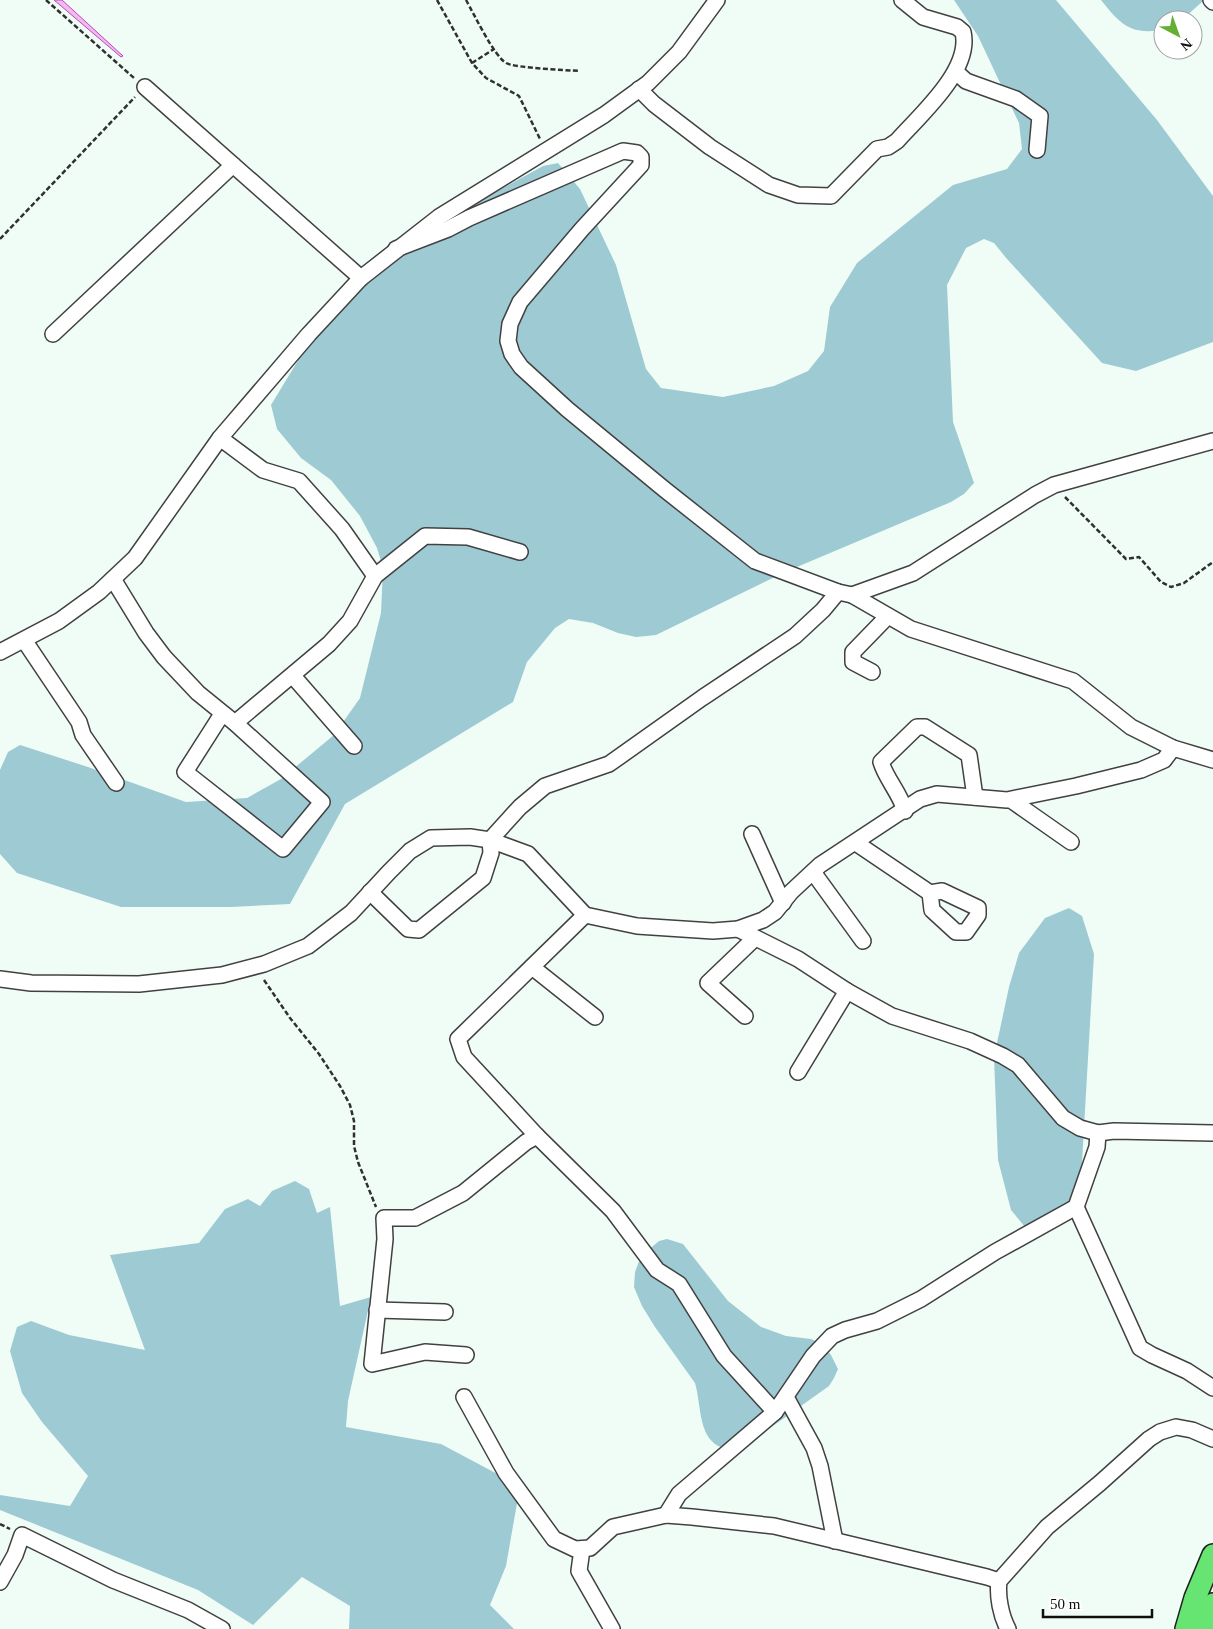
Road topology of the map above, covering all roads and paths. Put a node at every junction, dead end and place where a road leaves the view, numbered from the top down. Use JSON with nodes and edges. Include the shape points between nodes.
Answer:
{"nodes":[{"id":1,"x":46,"y":0,"type":"edge"},
{"id":2,"x":437,"y":0,"type":"edge"},
{"id":3,"x":466,"y":0,"type":"edge"},
{"id":4,"x":718,"y":0,"type":"edge"},
{"id":5,"x":902,"y":0,"type":"edge"},
{"id":6,"x":494,"y":49,"type":"junction"},
{"id":7,"x":472,"y":63,"type":"junction"},
{"id":8,"x":580,"y":71,"type":"dead end"},
{"id":9,"x":956,"y":72,"type":"junction"},
{"id":10,"x":145,"y":87,"type":"junction"},
{"id":11,"x":639,"y":89,"type":"junction"},
{"id":12,"x":1037,"y":150,"type":"dead end"},
{"id":13,"x":545,"y":152,"type":"junction"},
{"id":14,"x":233,"y":165,"type":"junction"},
{"id":15,"x":0,"y":239,"type":"edge"},
{"id":16,"x":396,"y":249,"type":"junction"},
{"id":17,"x":361,"y":278,"type":"junction"},
{"id":18,"x":53,"y":334,"type":"dead end"},
{"id":19,"x":220,"y":438,"type":"junction"},
{"id":20,"x":1213,"y":441,"type":"edge"},
{"id":21,"x":1054,"y":485,"type":"junction"},
{"id":22,"x":520,"y":552,"type":"dead end"},
{"id":23,"x":1213,"y":562,"type":"edge"},
{"id":24,"x":375,"y":576,"type":"junction"},
{"id":25,"x":113,"y":579,"type":"junction"},
{"id":26,"x":845,"y":594,"type":"junction"},
{"id":27,"x":888,"y":616,"type":"junction"},
{"id":28,"x":24,"y":640,"type":"junction"},
{"id":29,"x":0,"y":652,"type":"edge"},
{"id":30,"x":872,"y":672,"type":"dead end"},
{"id":31,"x":293,"y":676,"type":"junction"},
{"id":32,"x":222,"y":714,"type":"junction"},
{"id":33,"x":235,"y":723,"type":"junction"},
{"id":34,"x":354,"y":746,"type":"dead end"},
{"id":35,"x":1173,"y":748,"type":"junction"},
{"id":36,"x":1213,"y":760,"type":"edge"},
{"id":37,"x":116,"y":784,"type":"dead end"},
{"id":38,"x":975,"y":797,"type":"junction"},
{"id":39,"x":1011,"y":800,"type":"junction"},
{"id":40,"x":904,"y":811,"type":"junction"},
{"id":41,"x":752,"y":834,"type":"dead end"},
{"id":42,"x":490,"y":840,"type":"junction"},
{"id":43,"x":1071,"y":842,"type":"dead end"},
{"id":44,"x":856,"y":843,"type":"junction"},
{"id":45,"x":813,"y":872,"type":"junction"},
{"id":46,"x":370,"y":892,"type":"junction"},
{"id":47,"x":930,"y":893,"type":"dead end"},
{"id":48,"x":783,"y":903,"type":"junction"},
{"id":49,"x":585,"y":915,"type":"junction"},
{"id":50,"x":738,"y":929,"type":"junction"},
{"id":51,"x":755,"y":938,"type":"junction"},
{"id":52,"x":863,"y":942,"type":"dead end"},
{"id":53,"x":532,"y":967,"type":"junction"},
{"id":54,"x":262,"y":978,"type":"dead end"},
{"id":55,"x":0,"y":979,"type":"edge"},
{"id":56,"x":847,"y":991,"type":"junction"},
{"id":57,"x":745,"y":1016,"type":"dead end"},
{"id":58,"x":595,"y":1017,"type":"dead end"},
{"id":59,"x":798,"y":1072,"type":"dead end"},
{"id":60,"x":1098,"y":1133,"type":"junction"},
{"id":61,"x":1213,"y":1133,"type":"edge"},
{"id":62,"x":537,"y":1136,"type":"junction"},
{"id":63,"x":1076,"y":1207,"type":"junction"},
{"id":64,"x":384,"y":1218,"type":"junction"},
{"id":65,"x":378,"y":1310,"type":"junction"},
{"id":66,"x":446,"y":1312,"type":"dead end"},
{"id":67,"x":466,"y":1354,"type":"dead end"},
{"id":68,"x":1213,"y":1388,"type":"edge"},
{"id":69,"x":464,"y":1397,"type":"dead end"},
{"id":70,"x":786,"y":1397,"type":"junction"},
{"id":71,"x":775,"y":1412,"type":"junction"},
{"id":72,"x":1213,"y":1438,"type":"edge"},
{"id":73,"x":666,"y":1516,"type":"junction"},
{"id":74,"x":835,"y":1541,"type":"junction"},
{"id":75,"x":582,"y":1549,"type":"junction"},
{"id":76,"x":1213,"y":1555,"type":"edge"},
{"id":77,"x":999,"y":1581,"type":"junction"},
{"id":78,"x":0,"y":1582,"type":"edge"},
{"id":79,"x":1213,"y":1604,"type":"edge"},
{"id":80,"x":222,"y":1629,"type":"edge"},
{"id":81,"x":612,"y":1629,"type":"edge"},
{"id":82,"x":1008,"y":1629,"type":"edge"},
{"id":83,"x":1186,"y":1629,"type":"edge"},
{"id":84,"x":1205,"y":1629,"type":"edge"}],
"edges":[{"from":1,"to":10,"type":"path"},
{"from":2,"to":7,"type":"path"},
{"from":3,"to":6,"type":"path"},
{"from":4,"to":11,"type":"street","via":[[679,52]]},
{"from":5,"to":9,"type":"street","via":[[923,17],[957,27],[963,32],[966,41]]},
{"from":6,"to":7,"type":"path"},
{"from":6,"to":8,"type":"path","via":[[506,63]]},
{"from":7,"to":13,"type":"path","via":[[486,78],[519,96]]},
{"from":9,"to":11,"type":"street","via":[[897,141],[876,150],[831,196],[798,195],[769,185],[710,147]]},
{"from":9,"to":12,"type":"street","via":[[966,81],[1016,99],[1040,116]]},
{"from":10,"to":14,"type":"street"},
{"from":10,"to":15,"type":"path"},
{"from":11,"to":13,"type":"street"},
{"from":13,"to":16,"type":"street","via":[[439,217]]},
{"from":14,"to":17,"type":"street"},
{"from":14,"to":18,"type":"street"},
{"from":16,"to":17,"type":"street"},
{"from":16,"to":26,"type":"street","via":[[623,151],[636,153],[641,157],[641,165],[520,302],[510,324],[508,341],[512,354],[521,367],[567,409],[755,561]]},
{"from":17,"to":19,"type":"street"},
{"from":19,"to":24,"type":"street","via":[[263,470],[299,481],[342,529]]},
{"from":19,"to":25,"type":"street","via":[[136,558]]},
{"from":20,"to":21,"type":"street"},
{"from":21,"to":23,"type":"path","via":[[1126,559],[1139,557],[1161,582],[1171,587],[1184,583]]},
{"from":21,"to":26,"type":"street","via":[[913,573]]},
{"from":22,"to":24,"type":"street","via":[[468,537],[425,536]]},
{"from":24,"to":31,"type":"street","via":[[350,620]]},
{"from":25,"to":28,"type":"street","via":[[59,621]]},
{"from":25,"to":32,"type":"street","via":[[164,657]]},
{"from":26,"to":27,"type":"street"},
{"from":26,"to":42,"type":"street","via":[[795,636],[609,764],[545,786],[520,807]]},
{"from":27,"to":30,"type":"street","via":[[853,652],[853,662]]},
{"from":27,"to":35,"type":"street","via":[[911,629],[1073,681],[1131,727]]},
{"from":28,"to":29,"type":"street"},
{"from":28,"to":37,"type":"street"},
{"from":31,"to":33,"type":"street"},
{"from":31,"to":34,"type":"street"},
{"from":32,"to":33,"type":"street"},
{"from":32,"to":33,"type":"street","via":[[186,772],[283,849],[322,802]]},
{"from":35,"to":36,"type":"street"},
{"from":35,"to":39,"type":"street","via":[[1164,760],[1141,770]]},
{"from":38,"to":39,"type":"street"},
{"from":38,"to":40,"type":"street","via":[[937,794],[920,799]]},
{"from":38,"to":40,"type":"street","via":[[969,755],[925,727],[917,727],[881,762]]},
{"from":39,"to":43,"type":"street"},
{"from":40,"to":44,"type":"street"},
{"from":41,"to":48,"type":"street"},
{"from":42,"to":46,"type":"street","via":[[431,838],[410,852]]},
{"from":42,"to":46,"type":"street","via":[[491,853],[483,878],[419,930],[408,929]]},
{"from":42,"to":49,"type":"street","via":[[528,854]]},
{"from":44,"to":45,"type":"street"},
{"from":44,"to":47,"type":"street"},
{"from":45,"to":48,"type":"street"},
{"from":45,"to":52,"type":"street"},
{"from":46,"to":55,"type":"street","via":[[351,913],[308,946],[264,964],[222,975],[140,984],[31,983]]},
{"from":48,"to":50,"type":"street","via":[[763,920]]},
{"from":49,"to":50,"type":"street","via":[[637,926],[713,931]]},
{"from":49,"to":53,"type":"street"},
{"from":50,"to":51,"type":"street"},
{"from":51,"to":56,"type":"street","via":[[798,959]]},
{"from":51,"to":57,"type":"street","via":[[708,983]]},
{"from":53,"to":58,"type":"street"},
{"from":53,"to":62,"type":"street","via":[[458,1039],[464,1057]]},
{"from":54,"to":64,"type":"path","via":[[319,1054],[350,1105],[358,1162],[377,1212]]},
{"from":56,"to":59,"type":"street"},
{"from":56,"to":60,"type":"street","via":[[892,1016],[970,1041],[1003,1056],[1018,1065],[1063,1118]]},
{"from":60,"to":61,"type":"street"},
{"from":60,"to":63,"type":"street"},
{"from":62,"to":64,"type":"street","via":[[463,1193],[416,1218]]},
{"from":62,"to":71,"type":"street","via":[[614,1211],[657,1270],[679,1284],[724,1356]]},
{"from":63,"to":68,"type":"street","via":[[1140,1348],[1187,1370]]},
{"from":63,"to":70,"type":"street","via":[[995,1252],[921,1299],[877,1321],[832,1336],[813,1356]]},
{"from":64,"to":65,"type":"street"},
{"from":65,"to":66,"type":"street"},
{"from":65,"to":67,"type":"street","via":[[372,1364],[425,1352]]},
{"from":69,"to":75,"type":"street","via":[[506,1473],[554,1539]]},
{"from":70,"to":71,"type":"street"},
{"from":70,"to":74,"type":"street","via":[[814,1448]]},
{"from":71,"to":73,"type":"street","via":[[679,1494]]},
{"from":72,"to":77,"type":"street","via":[[1176,1427],[1149,1439],[1047,1527]]},
{"from":73,"to":74,"type":"street","via":[[774,1526]]},
{"from":73,"to":75,"type":"street","via":[[614,1527],[590,1548]]},
{"from":74,"to":77,"type":"street"},
{"from":75,"to":81,"type":"street","via":[[579,1570]]},
{"from":76,"to":83,"type":"highway"},
{"from":77,"to":82,"type":"street","via":[[1004,1622]]},
{"from":78,"to":80,"type":"street","via":[[22,1535],[113,1580],[188,1610]]},
{"from":79,"to":84,"type":"highway"}]}
